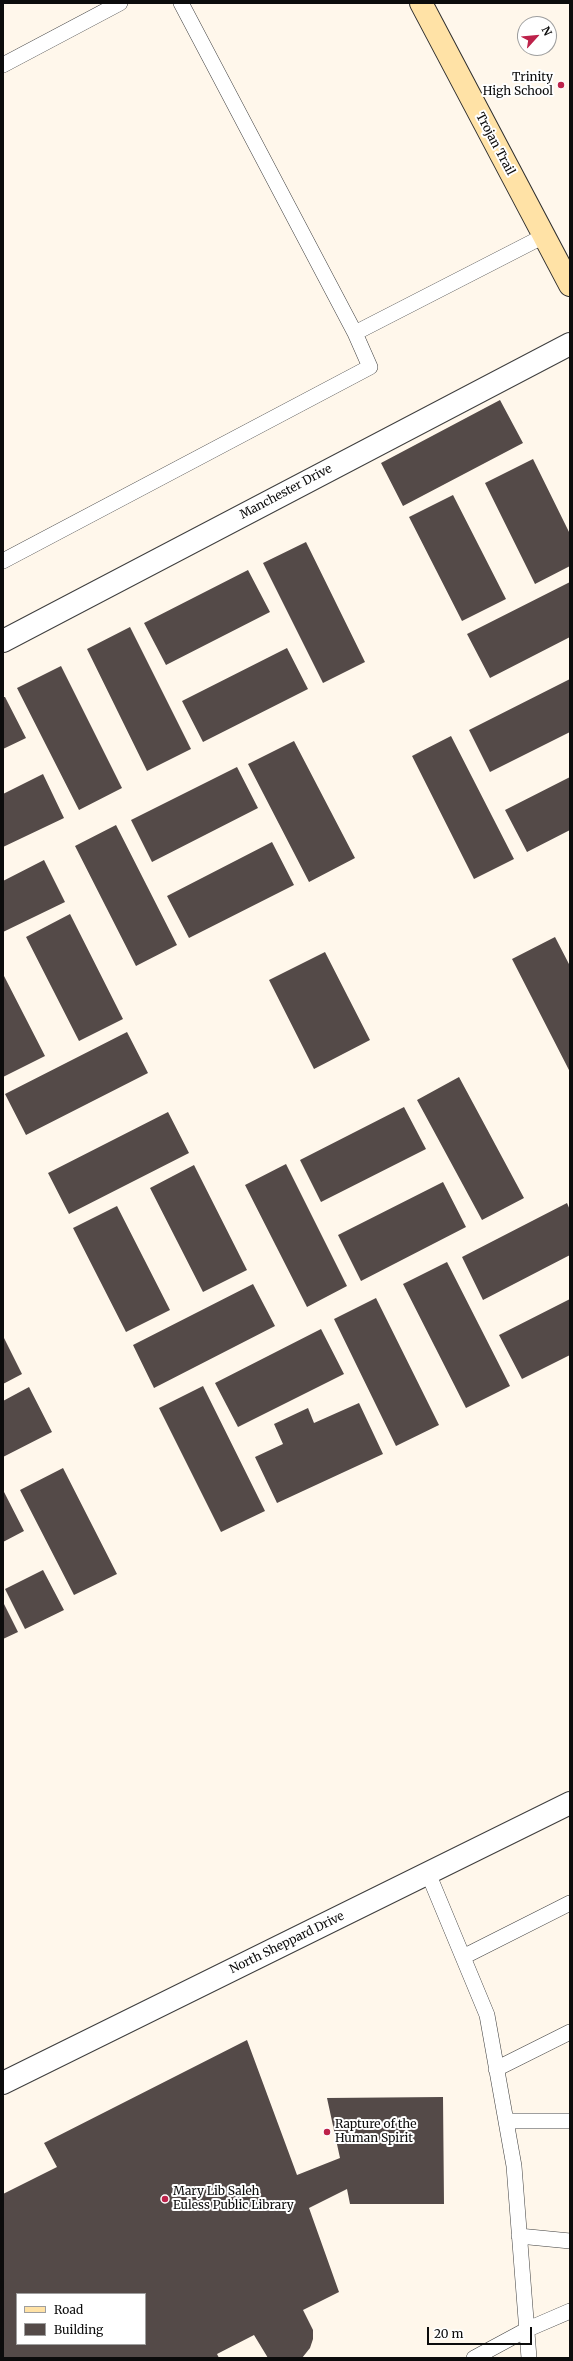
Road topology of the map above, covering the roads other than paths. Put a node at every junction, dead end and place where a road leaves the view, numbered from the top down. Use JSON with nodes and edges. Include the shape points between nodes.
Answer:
{"nodes":[{"id":1,"x":120,"y":3,"type":"edge"},
{"id":2,"x":181,"y":3,"type":"edge"},
{"id":3,"x":421,"y":3,"type":"edge"},
{"id":4,"x":3,"y":65,"type":"edge"},
{"id":5,"x":544,"y":236,"type":"junction"},
{"id":6,"x":570,"y":285,"type":"edge"},
{"id":7,"x":355,"y":334,"type":"junction"},
{"id":8,"x":570,"y":344,"type":"edge"},
{"id":9,"x":3,"y":561,"type":"edge"},
{"id":10,"x":3,"y":641,"type":"edge"},
{"id":11,"x":570,"y":1803,"type":"edge"},
{"id":12,"x":428,"y":1873,"type":"junction"},
{"id":13,"x":570,"y":1903,"type":"edge"},
{"id":14,"x":463,"y":1957,"type":"junction"},
{"id":15,"x":570,"y":2032,"type":"edge"},
{"id":16,"x":496,"y":2069,"type":"junction"},
{"id":17,"x":3,"y":2083,"type":"edge"},
{"id":18,"x":506,"y":2121,"type":"junction"},
{"id":19,"x":570,"y":2121,"type":"edge"},
{"id":20,"x":519,"y":2236,"type":"junction"},
{"id":21,"x":570,"y":2241,"type":"edge"},
{"id":22,"x":570,"y":2311,"type":"edge"},
{"id":23,"x":526,"y":2330,"type":"junction"},
{"id":24,"x":474,"y":2358,"type":"edge"},
{"id":25,"x":529,"y":2358,"type":"edge"}],
"edges":[{"from":1,"to":4,"type":"lane"},
{"from":2,"to":7,"type":"lane"},
{"from":3,"to":5,"type":"street","name":"Trojan Trail"},
{"from":5,"to":6,"type":"street","name":"Trojan Trail"},
{"from":5,"to":7,"type":"lane"},
{"from":7,"to":9,"type":"lane","via":[[370,367]]},
{"from":8,"to":10,"type":"street","name":"Manchester Drive"},
{"from":11,"to":12,"type":"street","name":"North Sheppard Drive"},
{"from":12,"to":14,"type":"lane"},
{"from":12,"to":17,"type":"street","name":"North Sheppard Drive"},
{"from":13,"to":14,"type":"lane"},
{"from":14,"to":16,"type":"lane","via":[[486,2015]]},
{"from":15,"to":16,"type":"lane"},
{"from":16,"to":18,"type":"lane"},
{"from":18,"to":19,"type":"lane"},
{"from":18,"to":20,"type":"lane","via":[[514,2166]]},
{"from":20,"to":21,"type":"lane"},
{"from":20,"to":23,"type":"lane"},
{"from":22,"to":23,"type":"lane"},
{"from":23,"to":24,"type":"lane"},
{"from":23,"to":25,"type":"lane"}]}
